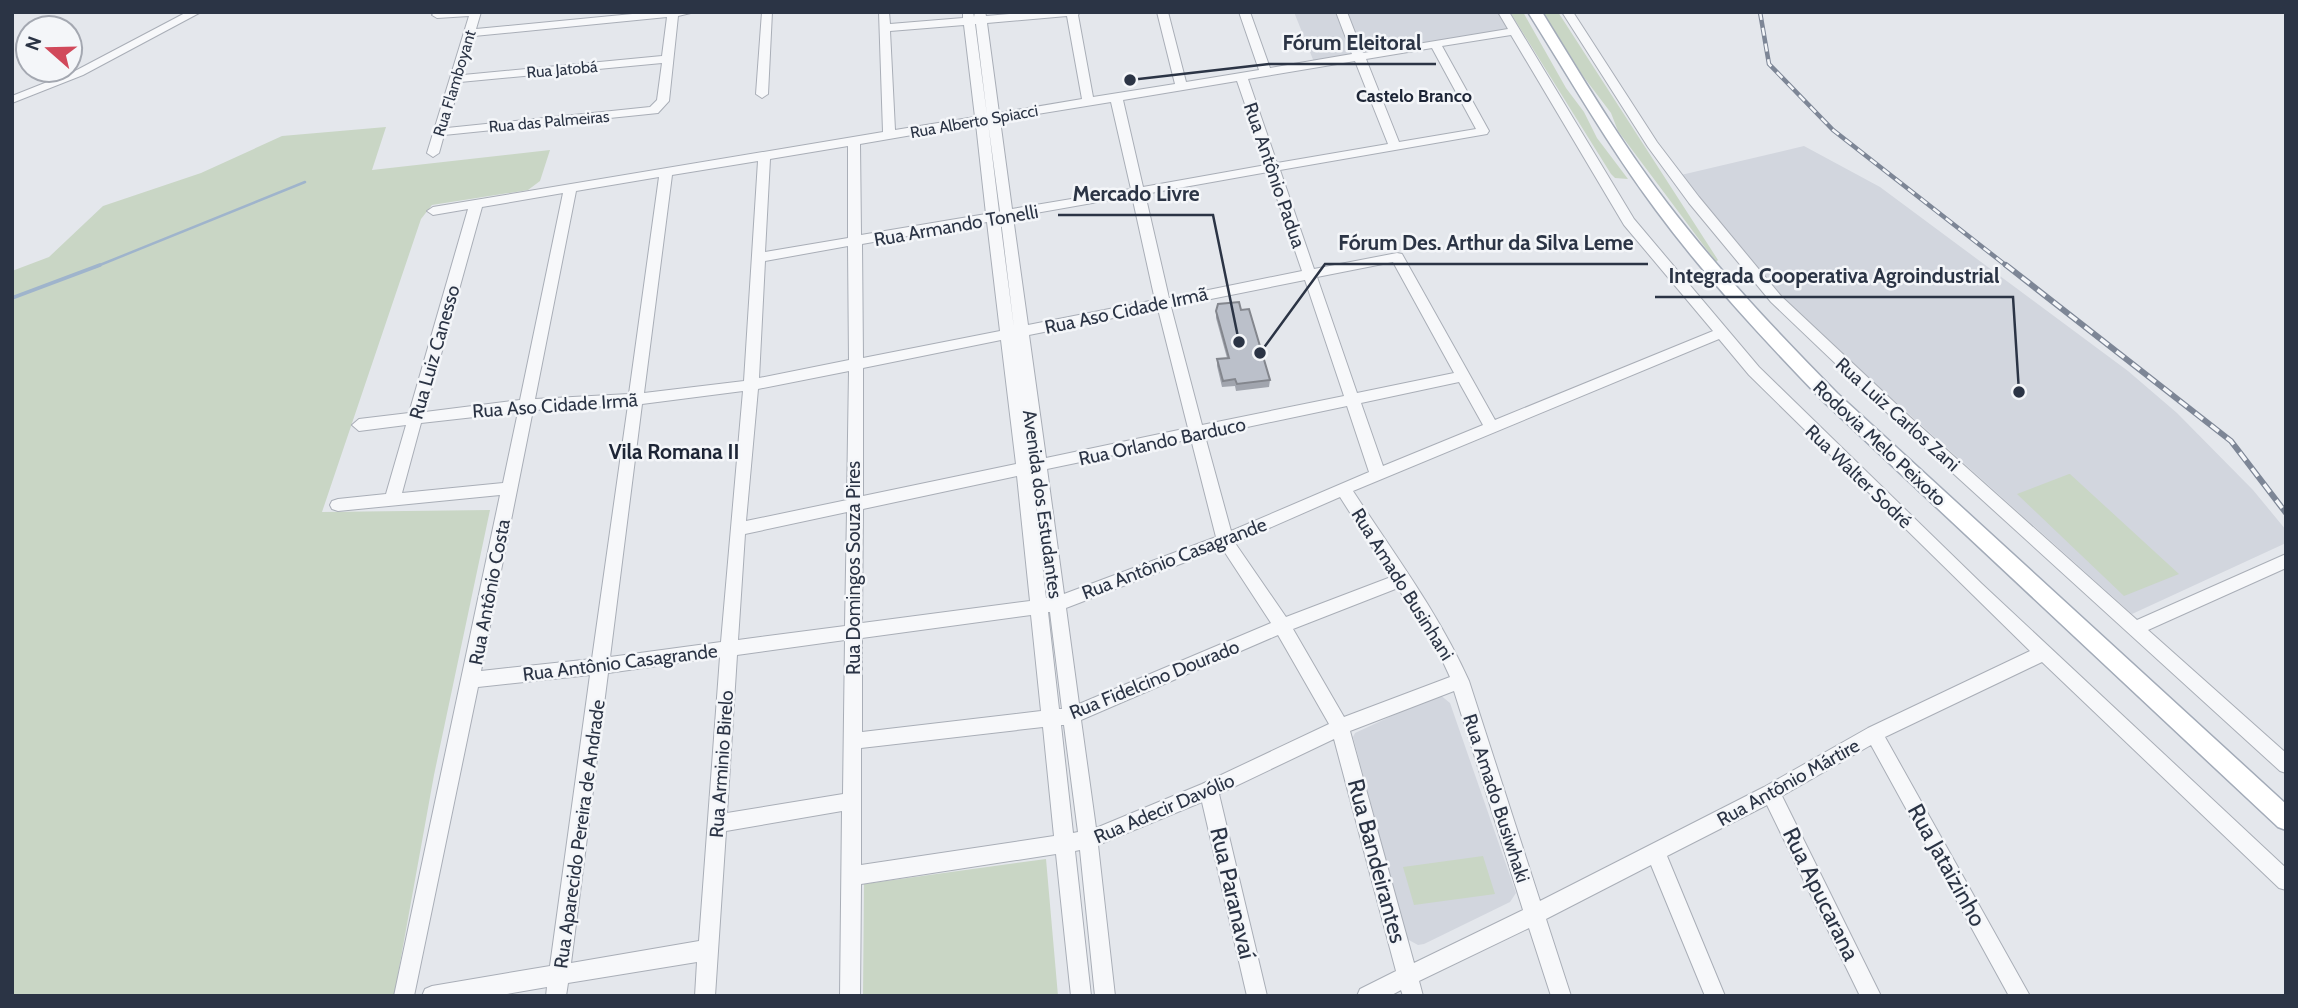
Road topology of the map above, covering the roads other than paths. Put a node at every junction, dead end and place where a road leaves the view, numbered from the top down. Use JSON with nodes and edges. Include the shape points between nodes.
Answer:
{"nodes":[{"id":1,"x":196,"y":12,"type":"edge"},
{"id":2,"x":475,"y":12,"type":"edge"},
{"id":3,"x":690,"y":12,"type":"edge"},
{"id":4,"x":767,"y":12,"type":"edge"},
{"id":5,"x":884,"y":12,"type":"edge"},
{"id":6,"x":1073,"y":12,"type":"edge"},
{"id":7,"x":1162,"y":12,"type":"edge"},
{"id":8,"x":1244,"y":12,"type":"edge"},
{"id":9,"x":1341,"y":12,"type":"edge"},
{"id":10,"x":1503,"y":12,"type":"edge"},
{"id":11,"x":1535,"y":12,"type":"edge"},
{"id":12,"x":1567,"y":12,"type":"edge"},
{"id":13,"x":673,"y":13,"type":"edge"},
{"id":14,"x":437,"y":15,"type":"dead end"},
{"id":15,"x":975,"y":16,"type":"edge"},
{"id":16,"x":885,"y":28,"type":"junction"},
{"id":17,"x":1514,"y":31,"type":"junction"},
{"id":18,"x":470,"y":33,"type":"junction"},
{"id":19,"x":1435,"y":44,"type":"junction"},
{"id":20,"x":1362,"y":58,"type":"junction"},
{"id":21,"x":668,"y":60,"type":"junction"},
{"id":22,"x":1265,"y":71,"type":"junction"},
{"id":23,"x":1241,"y":75,"type":"junction"},
{"id":24,"x":456,"y":79,"type":"junction"},
{"id":25,"x":1181,"y":86,"type":"junction"},
{"id":26,"x":762,"y":94,"type":"dead end"},
{"id":27,"x":1116,"y":97,"type":"junction"},
{"id":28,"x":12,"y":100,"type":"edge"},
{"id":29,"x":1088,"y":102,"type":"junction"},
{"id":30,"x":988,"y":119,"type":"junction"},
{"id":31,"x":440,"y":131,"type":"junction"},
{"id":32,"x":889,"y":135,"type":"junction"},
{"id":33,"x":855,"y":141,"type":"junction"},
{"id":34,"x":1395,"y":146,"type":"junction"},
{"id":35,"x":433,"y":153,"type":"dead end"},
{"id":36,"x":764,"y":156,"type":"junction"},
{"id":37,"x":1273,"y":167,"type":"junction"},
{"id":38,"x":666,"y":172,"type":"junction"},
{"id":39,"x":570,"y":188,"type":"junction"},
{"id":40,"x":1139,"y":191,"type":"junction"},
{"id":41,"x":476,"y":205,"type":"junction"},
{"id":42,"x":433,"y":211,"type":"dead end"},
{"id":43,"x":1000,"y":217,"type":"junction"},
{"id":44,"x":854,"y":243,"type":"junction"},
{"id":45,"x":1397,"y":257,"type":"joint"},
{"id":46,"x":757,"y":258,"type":"junction"},
{"id":47,"x":1308,"y":273,"type":"junction"},
{"id":48,"x":1163,"y":303,"type":"junction"},
{"id":49,"x":1721,"y":333,"type":"junction"},
{"id":50,"x":1014,"y":334,"type":"junction"},
{"id":51,"x":856,"y":366,"type":"junction"},
{"id":52,"x":1463,"y":376,"type":"junction"},
{"id":53,"x":751,"y":385,"type":"junction"},
{"id":54,"x":638,"y":399,"type":"junction"},
{"id":55,"x":1352,"y":400,"type":"junction"},
{"id":56,"x":527,"y":405,"type":"junction"},
{"id":57,"x":417,"y":417,"type":"junction"},
{"id":58,"x":359,"y":425,"type":"dead end"},
{"id":59,"x":1492,"y":428,"type":"junction"},
{"id":60,"x":1199,"y":434,"type":"junction"},
{"id":61,"x":1031,"y":467,"type":"junction"},
{"id":62,"x":1378,"y":474,"type":"junction"},
{"id":63,"x":510,"y":488,"type":"junction"},
{"id":64,"x":1343,"y":489,"type":"junction"},
{"id":65,"x":392,"y":500,"type":"junction"},
{"id":66,"x":338,"y":505,"type":"dead end"},
{"id":67,"x":853,"y":506,"type":"junction"},
{"id":68,"x":737,"y":529,"type":"junction"},
{"id":69,"x":1225,"y":540,"type":"junction"},
{"id":70,"x":2286,"y":561,"type":"edge"},
{"id":71,"x":1403,"y":579,"type":"junction"},
{"id":72,"x":1057,"y":604,"type":"junction"},
{"id":73,"x":1039,"y":607,"type":"junction"},
{"id":74,"x":1282,"y":626,"type":"junction"},
{"id":75,"x":2136,"y":628,"type":"junction"},
{"id":76,"x":852,"y":633,"type":"junction"},
{"id":77,"x":729,"y":648,"type":"junction"},
{"id":78,"x":2043,"y":653,"type":"junction"},
{"id":79,"x":601,"y":666,"type":"junction"},
{"id":80,"x":471,"y":680,"type":"junction"},
{"id":81,"x":1460,"y":681,"type":"junction"},
{"id":82,"x":1070,"y":716,"type":"junction"},
{"id":83,"x":1051,"y":719,"type":"junction"},
{"id":84,"x":1340,"y":727,"type":"junction"},
{"id":85,"x":1874,"y":734,"type":"junction"},
{"id":86,"x":852,"y":741,"type":"junction"},
{"id":87,"x":2286,"y":765,"type":"edge"},
{"id":88,"x":1209,"y":790,"type":"junction"},
{"id":89,"x":1772,"y":793,"type":"junction"},
{"id":90,"x":851,"y":801,"type":"junction"},
{"id":91,"x":2286,"y":819,"type":"edge"},
{"id":92,"x":716,"y":824,"type":"junction"},
{"id":93,"x":1088,"y":840,"type":"junction"},
{"id":94,"x":1065,"y":845,"type":"junction"},
{"id":95,"x":1656,"y":852,"type":"junction"},
{"id":96,"x":851,"y":876,"type":"junction"},
{"id":97,"x":2286,"y":881,"type":"edge"},
{"id":98,"x":1534,"y":915,"type":"junction"},
{"id":99,"x":707,"y":950,"type":"junction"},
{"id":100,"x":558,"y":986,"type":"edge"},
{"id":101,"x":1411,"y":987,"type":"edge"},
{"id":102,"x":1105,"y":991,"type":"edge"},
{"id":103,"x":1080,"y":993,"type":"edge"},
{"id":104,"x":404,"y":996,"type":"edge"},
{"id":105,"x":432,"y":996,"type":"edge"},
{"id":106,"x":705,"y":996,"type":"edge"},
{"id":107,"x":850,"y":996,"type":"edge"},
{"id":108,"x":1256,"y":996,"type":"edge"},
{"id":109,"x":1367,"y":996,"type":"edge"},
{"id":110,"x":1562,"y":996,"type":"edge"},
{"id":111,"x":1715,"y":996,"type":"edge"},
{"id":112,"x":1871,"y":996,"type":"edge"},
{"id":113,"x":2020,"y":996,"type":"edge"}],
"edges":[{"from":1,"to":28,"type":"street","via":[[79,74]]},
{"from":2,"to":14,"type":"street"},
{"from":2,"to":18,"type":"street","name":"Rua Flamboyant"},
{"from":3,"to":13,"type":"street"},
{"from":4,"to":26,"type":"street"},
{"from":5,"to":16,"type":"street"},
{"from":6,"to":15,"type":"street"},
{"from":6,"to":29,"type":"street"},
{"from":7,"to":25,"type":"street"},
{"from":8,"to":22,"type":"street"},
{"from":9,"to":20,"type":"street"},
{"from":10,"to":17,"type":"street","name":"Rua Walter Sodré"},
{"from":11,"to":91,"type":"main road","name":"Rodovia Melo Peixoto","via":[[1662,208],[1789,356]]},
{"from":12,"to":75,"type":"street","name":"Rua Luiz Carlos Zani","via":[[1652,144],[1776,299]]},
{"from":13,"to":18,"type":"street"},
{"from":13,"to":21,"type":"street"},
{"from":15,"to":16,"type":"street"},
{"from":15,"to":30,"type":"street","name":"Avenida dos Estudantes"},
{"from":16,"to":32,"type":"street"},
{"from":17,"to":19,"type":"street","name":"Rua Alberto Spiacci"},
{"from":17,"to":49,"type":"street","name":"Rua Walter Sodré","via":[[1629,222]]},
{"from":18,"to":24,"type":"street","name":"Rua Flamboyant"},
{"from":19,"to":20,"type":"street","name":"Rua Alberto Spiacci"},
{"from":19,"to":34,"type":"street","name":"Rua Armando Tonelli","via":[[1483,131]]},
{"from":20,"to":22,"type":"street","name":"Rua Alberto Spiacci"},
{"from":20,"to":34,"type":"street"},
{"from":21,"to":24,"type":"street","name":"Rua Jatobá"},
{"from":21,"to":31,"type":"street","name":"Rua das Palmeiras","via":[[663,101],[648,112]]},
{"from":22,"to":23,"type":"street","name":"Rua Alberto Spiacci"},
{"from":23,"to":25,"type":"street","name":"Rua Alberto Spiacci"},
{"from":23,"to":37,"type":"street","name":"Rua Antônio Padua"},
{"from":24,"to":31,"type":"street","name":"Rua Flamboyant"},
{"from":25,"to":27,"type":"street","name":"Rua Alberto Spiacci"},
{"from":27,"to":29,"type":"street","name":"Rua Alberto Spiacci"},
{"from":27,"to":40,"type":"street","name":"Rua Bandeirantes"},
{"from":29,"to":30,"type":"street","name":"Rua Alberto Spiacci"},
{"from":30,"to":32,"type":"street","name":"Rua Alberto Spiacci"},
{"from":30,"to":43,"type":"street","name":"Avenida dos Estudantes"},
{"from":31,"to":35,"type":"street","name":"Rua Flamboyant"},
{"from":32,"to":33,"type":"street","name":"Rua Alberto Spiacci"},
{"from":33,"to":36,"type":"street","name":"Rua Alberto Spiacci"},
{"from":33,"to":44,"type":"street","name":"Rua Domingos Souza Pires"},
{"from":34,"to":37,"type":"street","name":"Rua Armando Tonelli"},
{"from":36,"to":38,"type":"street","name":"Rua Alberto Spiacci"},
{"from":36,"to":46,"type":"street","name":"Rua Arminio Birelo"},
{"from":37,"to":40,"type":"street","name":"Rua Armando Tonelli"},
{"from":37,"to":47,"type":"street","name":"Rua Antônio Padua"},
{"from":38,"to":39,"type":"street","name":"Rua Alberto Spiacci"},
{"from":38,"to":54,"type":"street","name":"Rua Aparecido Pereira de Andrade"},
{"from":39,"to":41,"type":"street","name":"Rua Alberto Spiacci"},
{"from":39,"to":56,"type":"street","name":"Rua Antônio Costa"},
{"from":40,"to":43,"type":"street","name":"Rua Armando Tonelli"},
{"from":40,"to":48,"type":"street","name":"Rua Bandeirantes"},
{"from":41,"to":42,"type":"street","name":"Rua Alberto Spiacci"},
{"from":41,"to":57,"type":"street","name":"Rua Luiz Canesso"},
{"from":43,"to":44,"type":"street","name":"Rua Armando Tonelli"},
{"from":43,"to":50,"type":"street","name":"Avenida dos Estudantes"},
{"from":44,"to":46,"type":"street","name":"Rua Armando Tonelli"},
{"from":44,"to":51,"type":"street","name":"Rua Domingos Souza Pires"},
{"from":45,"to":47,"type":"street","name":"Rua Aso Cidade Irmã"},
{"from":45,"to":52,"type":"street"},
{"from":46,"to":53,"type":"street","name":"Rua Arminio Birelo"},
{"from":47,"to":48,"type":"street","name":"Rua Aso Cidade Irmã"},
{"from":47,"to":55,"type":"street","name":"Rua Antônio Padua"},
{"from":48,"to":50,"type":"street","name":"Rua Aso Cidade Irmã"},
{"from":48,"to":60,"type":"street","name":"Rua Bandeirantes"},
{"from":49,"to":59,"type":"street","name":"Rua Antônio Casagrande"},
{"from":49,"to":78,"type":"street","name":"Rua Walter Sodré","via":[[1825,444]]},
{"from":50,"to":51,"type":"street","name":"Rua Aso Cidade Irmã"},
{"from":50,"to":61,"type":"street","name":"Avenida dos Estudantes"},
{"from":51,"to":53,"type":"street","name":"Rua Aso Cidade Irmã"},
{"from":51,"to":67,"type":"street","name":"Rua Domingos Souza Pires"},
{"from":52,"to":55,"type":"street","name":"Rua Orlando Barduco"},
{"from":52,"to":59,"type":"street"},
{"from":53,"to":54,"type":"street","name":"Rua Aso Cidade Irmã"},
{"from":53,"to":68,"type":"street","name":"Rua Arminio Birelo"},
{"from":54,"to":56,"type":"street","name":"Rua Aso Cidade Irmã"},
{"from":54,"to":79,"type":"street","name":"Rua Aparecido Pereira de Andrade"},
{"from":55,"to":60,"type":"street","name":"Rua Orlando Barduco"},
{"from":55,"to":62,"type":"street","name":"Rua Antônio Padua"},
{"from":56,"to":57,"type":"street","name":"Rua Aso Cidade Irmã"},
{"from":56,"to":63,"type":"street","name":"Rua Antônio Costa"},
{"from":57,"to":58,"type":"street","name":"Rua Aso Cidade Irmã"},
{"from":57,"to":65,"type":"street","name":"Rua Luiz Canesso"},
{"from":59,"to":62,"type":"street","name":"Rua Antônio Casagrande"},
{"from":60,"to":61,"type":"street","name":"Rua Orlando Barduco"},
{"from":60,"to":69,"type":"street","name":"Rua Bandeirantes"},
{"from":61,"to":67,"type":"street","name":"Rua Orlando Barduco"},
{"from":61,"to":72,"type":"street","name":"Avenida dos Estudantes"},
{"from":61,"to":73,"type":"street","name":"Avenida dos Estudantes"},
{"from":62,"to":64,"type":"street","name":"Rua Antônio Casagrande"},
{"from":63,"to":65,"type":"street"},
{"from":63,"to":80,"type":"street","name":"Rua Antônio Costa"},
{"from":64,"to":69,"type":"street","name":"Rua Antônio Casagrande"},
{"from":64,"to":71,"type":"street","name":"Rua Amado Businhani"},
{"from":65,"to":66,"type":"street"},
{"from":67,"to":68,"type":"street","name":"Rua Orlando Barduco"},
{"from":67,"to":76,"type":"street","name":"Rua Domingos Souza Pires"},
{"from":68,"to":77,"type":"street","name":"Rua Arminio Birelo"},
{"from":69,"to":72,"type":"street","name":"Rua Antônio Casagrande"},
{"from":69,"to":74,"type":"street","name":"Rua Bandeirantes"},
{"from":70,"to":75,"type":"street"},
{"from":71,"to":74,"type":"street","name":"Rua Fidelcino Dourado"},
{"from":71,"to":81,"type":"street","name":"Rua Amado Businhani"},
{"from":72,"to":73,"type":"street","name":"Rua Antônio Casagrande"},
{"from":72,"to":82,"type":"street","name":"Avenida dos Estudantes"},
{"from":73,"to":76,"type":"street","name":"Rua Antônio Casagrande"},
{"from":73,"to":83,"type":"street","name":"Avenida dos Estudantes"},
{"from":74,"to":82,"type":"street","name":"Rua Fidelcino Dourado"},
{"from":74,"to":84,"type":"street","name":"Rua Bandeirantes"},
{"from":75,"to":87,"type":"street","name":"Rua Luiz Carlos Zani"},
{"from":76,"to":77,"type":"street","name":"Rua Antônio Casagrande"},
{"from":76,"to":86,"type":"street","name":"Rua Domingos Souza Pires"},
{"from":77,"to":79,"type":"street","name":"Rua Antônio Casagrande"},
{"from":77,"to":92,"type":"street","name":"Rua Arminio Birelo"},
{"from":78,"to":85,"type":"street","name":"Rua Antônio Mártire"},
{"from":78,"to":97,"type":"street","name":"Rua Walter Sodré"},
{"from":79,"to":80,"type":"street","name":"Rua Antônio Casagrande"},
{"from":79,"to":100,"type":"street","name":"Rua Aparecido Pereira de Andrade"},
{"from":80,"to":104,"type":"street","name":"Rua Antônio Costa"},
{"from":81,"to":84,"type":"street","name":"Rua Adecir Davólio"},
{"from":81,"to":98,"type":"street","name":"Rua Amado Busiwhaki"},
{"from":82,"to":83,"type":"street","name":"Rua Fidelcino Dourado"},
{"from":82,"to":93,"type":"street","name":"Avenida dos Estudantes"},
{"from":83,"to":86,"type":"street","name":"Rua Fidelcino Dourado"},
{"from":83,"to":94,"type":"street","name":"Avenida dos Estudantes"},
{"from":84,"to":88,"type":"street","name":"Rua Adecir Davólio"},
{"from":84,"to":101,"type":"street","name":"Rua Bandeirantes"},
{"from":85,"to":89,"type":"street","name":"Rua Antônio Mártire"},
{"from":85,"to":113,"type":"street","name":"Rua Jataizinho"},
{"from":86,"to":90,"type":"street","name":"Rua Domingos Souza Pires"},
{"from":88,"to":93,"type":"street","name":"Rua Adecir Davólio"},
{"from":88,"to":108,"type":"street","name":"Rua Paranavaí"},
{"from":89,"to":95,"type":"street","name":"Rua Antônio Mártire"},
{"from":89,"to":112,"type":"street","name":"Rua Apucarana"},
{"from":90,"to":92,"type":"street"},
{"from":90,"to":96,"type":"street","name":"Rua Domingos Souza Pires"},
{"from":92,"to":99,"type":"street","name":"Rua Arminio Birelo"},
{"from":93,"to":94,"type":"street","name":"Rua Adecir Davólio"},
{"from":93,"to":102,"type":"street","name":"Avenida dos Estudantes"},
{"from":94,"to":96,"type":"street","name":"Rua Adecir Davólio"},
{"from":94,"to":103,"type":"street","name":"Avenida dos Estudantes"},
{"from":95,"to":98,"type":"street","name":"Rua Antônio Mártire"},
{"from":95,"to":111,"type":"street"},
{"from":96,"to":107,"type":"street","name":"Rua Domingos Souza Pires"},
{"from":98,"to":101,"type":"street","name":"Rua Antônio Mártire"},
{"from":98,"to":110,"type":"street","name":"Rua Amado Busiwhaki"},
{"from":99,"to":100,"type":"street"},
{"from":99,"to":106,"type":"street","name":"Rua Arminio Birelo"},
{"from":100,"to":105,"type":"street"},
{"from":101,"to":109,"type":"street","name":"Rua Antônio Mártire"},
{"from":102,"to":103,"type":"street"}]}
